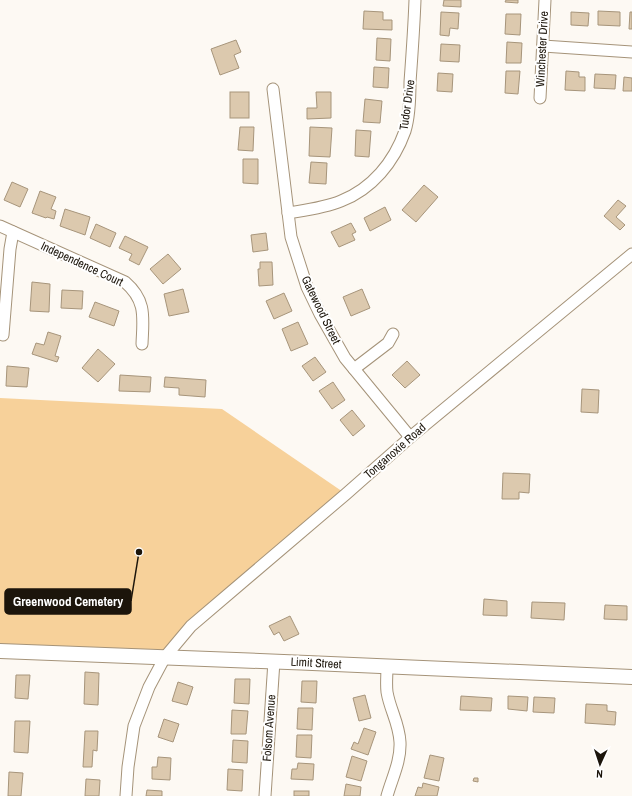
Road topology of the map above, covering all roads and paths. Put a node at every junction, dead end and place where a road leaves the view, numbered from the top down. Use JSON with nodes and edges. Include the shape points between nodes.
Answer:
{"nodes":[{"id":1,"x":415,"y":0,"type":"edge"},
{"id":2,"x":545,"y":0,"type":"edge"},
{"id":3,"x":543,"y":46,"type":"junction"},
{"id":4,"x":632,"y":52,"type":"edge"},
{"id":5,"x":273,"y":89,"type":"dead end"},
{"id":6,"x":540,"y":98,"type":"dead end"},
{"id":7,"x":288,"y":213,"type":"junction"},
{"id":8,"x":0,"y":226,"type":"edge"},
{"id":9,"x":13,"y":232,"type":"junction"},
{"id":10,"x":632,"y":254,"type":"edge"},
{"id":11,"x":393,"y":334,"type":"dead end"},
{"id":12,"x":3,"y":335,"type":"dead end"},
{"id":13,"x":142,"y":344,"type":"dead end"},
{"id":14,"x":354,"y":369,"type":"junction"},
{"id":15,"x":410,"y":437,"type":"junction"},
{"id":16,"x":0,"y":651,"type":"edge"},
{"id":17,"x":165,"y":657,"type":"junction"},
{"id":18,"x":274,"y":661,"type":"junction"},
{"id":19,"x":387,"y":667,"type":"junction"},
{"id":20,"x":632,"y":677,"type":"edge"},
{"id":21,"x":126,"y":796,"type":"edge"},
{"id":22,"x":265,"y":796,"type":"edge"},
{"id":23,"x":388,"y":796,"type":"edge"}],
"edges":[{"from":1,"to":7,"type":"street","name":"Tudor Drive","via":[[410,97],[405,130],[392,158],[376,178],[358,193],[322,207]]},
{"from":2,"to":3,"type":"street","name":"Winchester Drive"},
{"from":3,"to":4,"type":"street"},
{"from":3,"to":6,"type":"street","name":"Winchester Drive"},
{"from":5,"to":7,"type":"street","name":"Gatewood Street"},
{"from":7,"to":14,"type":"street","name":"Gatewood Street","via":[[291,237],[307,287],[338,346]]},
{"from":8,"to":9,"type":"street","name":"Independence Court"},
{"from":9,"to":12,"type":"street"},
{"from":9,"to":13,"type":"street","name":"Independence Court","via":[[125,282],[139,297],[142,307]]},
{"from":10,"to":15,"type":"street","name":"Tonganoxie Road"},
{"from":11,"to":14,"type":"street","via":[[388,343]]},
{"from":14,"to":15,"type":"street","name":"Gatewood Street"},
{"from":15,"to":17,"type":"street","name":"Tonganoxie Road","via":[[191,626]]},
{"from":16,"to":17,"type":"street","name":"Limit Street"},
{"from":17,"to":18,"type":"street","name":"Limit Street"},
{"from":17,"to":21,"type":"street","name":"Tonganoxie Road","via":[[149,687],[134,726]]},
{"from":18,"to":19,"type":"street","name":"Limit Street"},
{"from":18,"to":22,"type":"street","name":"Folsom Avenue"},
{"from":19,"to":20,"type":"street","name":"Limit Street"},
{"from":19,"to":23,"type":"street","via":[[387,691],[398,725],[400,742],[399,760]]}]}
